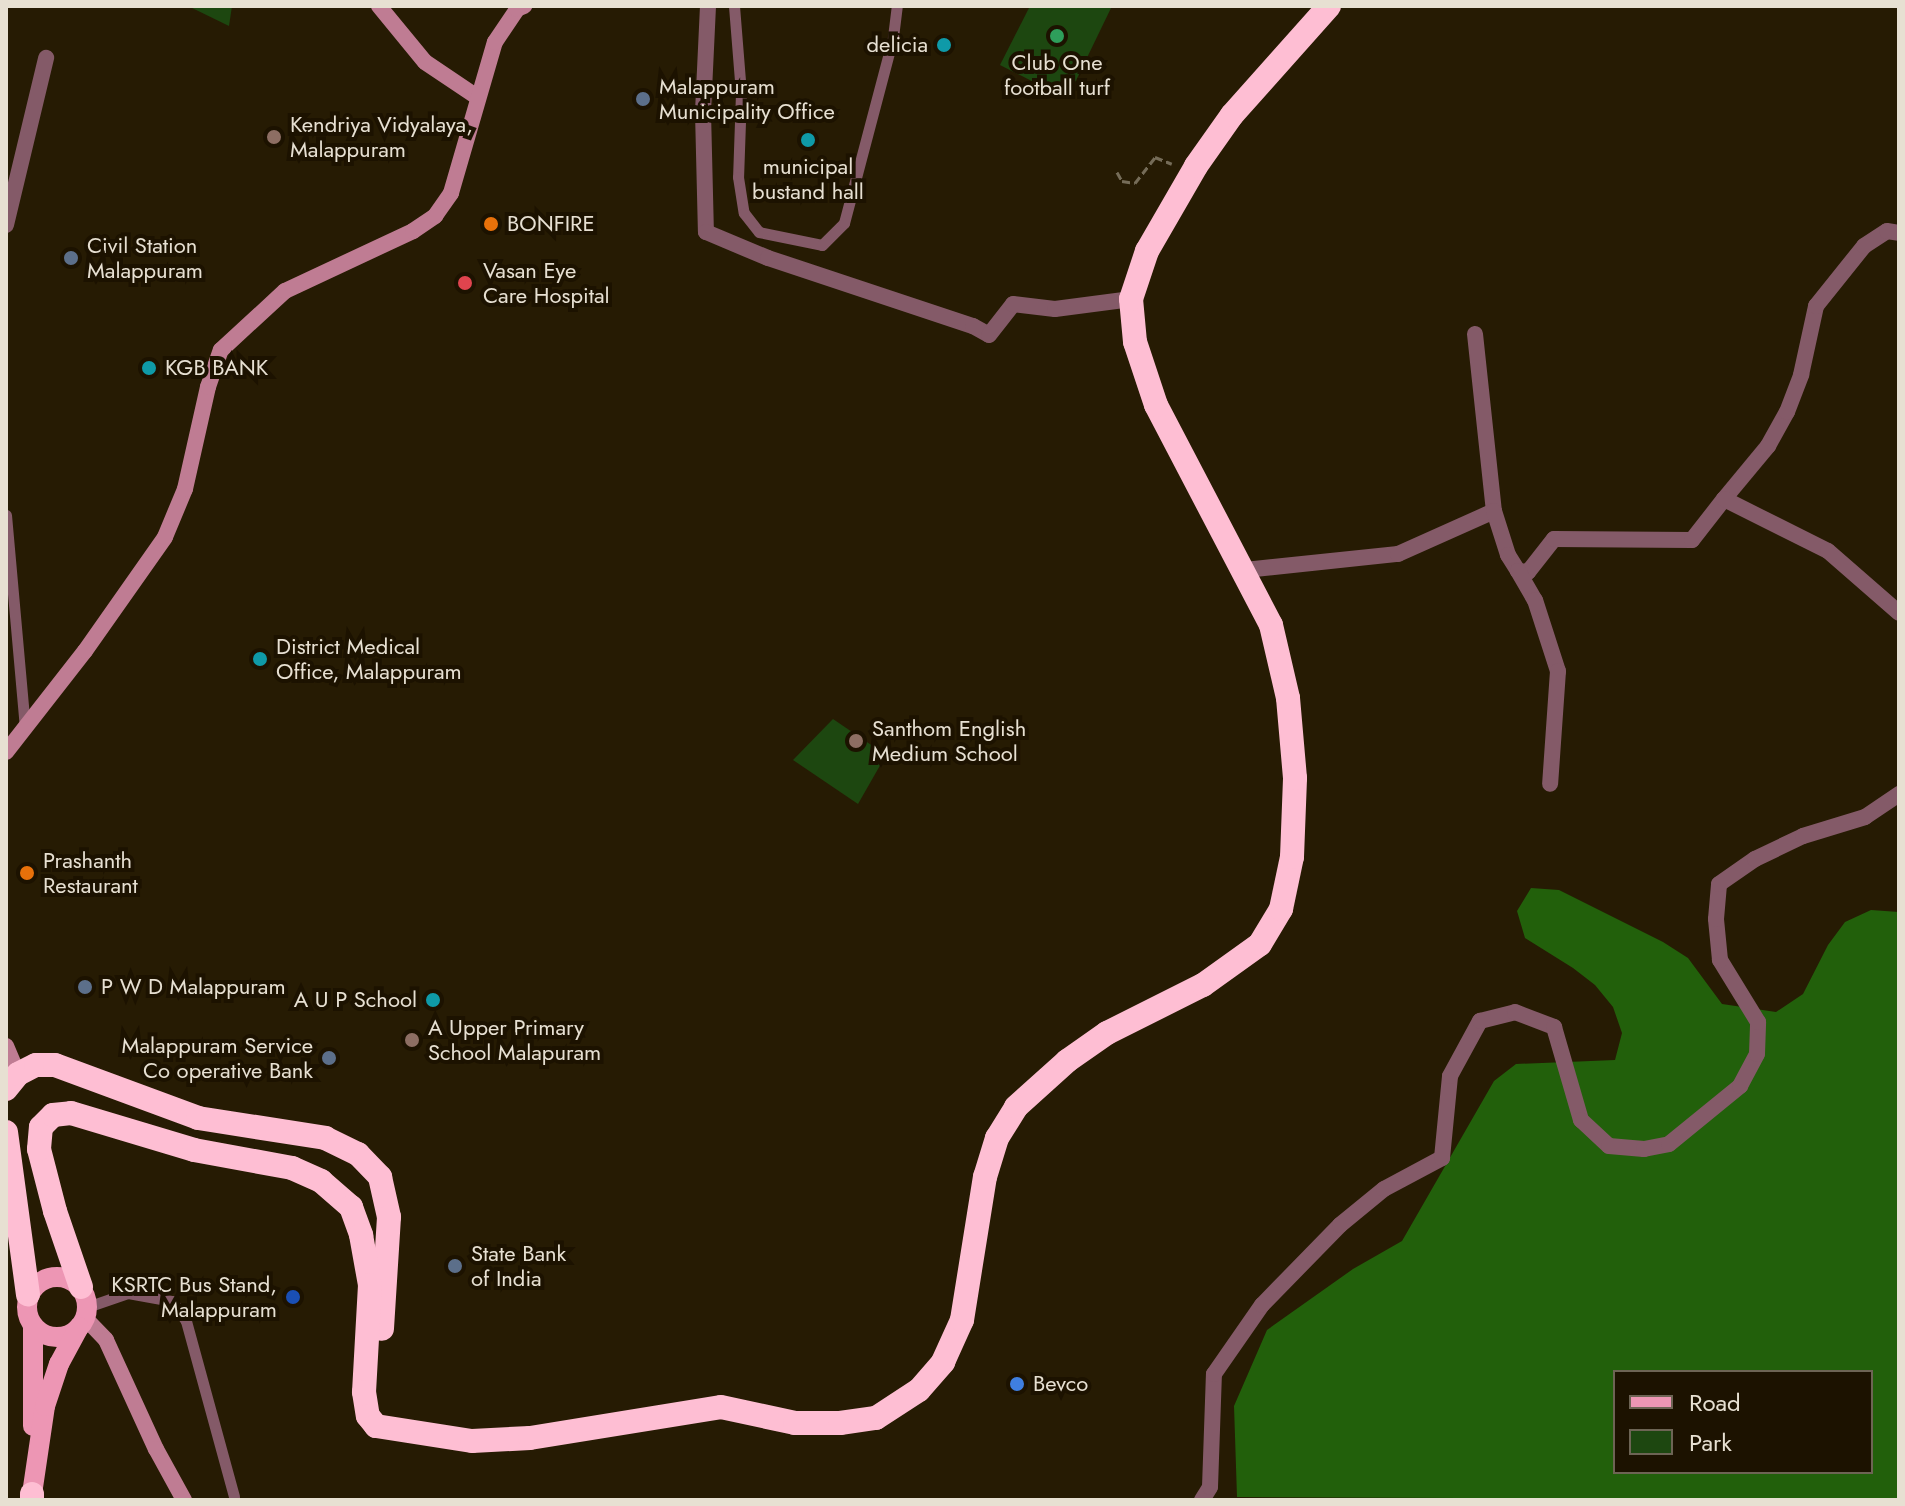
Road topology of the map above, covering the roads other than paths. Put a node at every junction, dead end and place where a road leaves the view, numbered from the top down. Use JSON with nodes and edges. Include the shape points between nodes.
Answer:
{"nodes":[{"id":1,"x":379,"y":6,"type":"edge"},
{"id":2,"x":708,"y":6,"type":"edge"},
{"id":3,"x":734,"y":6,"type":"edge"},
{"id":4,"x":897,"y":6,"type":"edge"},
{"id":5,"x":1329,"y":6,"type":"edge"},
{"id":6,"x":518,"y":7,"type":"edge"},
{"id":7,"x":46,"y":58,"type":"dead end"},
{"id":8,"x":477,"y":97,"type":"junction"},
{"id":9,"x":9,"y":196,"type":"edge"},
{"id":10,"x":6,"y":225,"type":"edge"},
{"id":11,"x":1899,"y":233,"type":"edge"},
{"id":12,"x":1131,"y":299,"type":"junction"},
{"id":13,"x":1475,"y":334,"type":"dead end"},
{"id":14,"x":1724,"y":499,"type":"junction"},
{"id":15,"x":1494,"y":511,"type":"junction"},
{"id":16,"x":6,"y":515,"type":"edge"},
{"id":17,"x":1245,"y":570,"type":"junction"},
{"id":18,"x":1518,"y":571,"type":"junction"},
{"id":19,"x":1899,"y":613,"type":"edge"},
{"id":20,"x":25,"y":729,"type":"junction"},
{"id":21,"x":6,"y":752,"type":"edge"},
{"id":22,"x":1550,"y":784,"type":"dead end"},
{"id":23,"x":1899,"y":794,"type":"edge"},
{"id":24,"x":6,"y":1046,"type":"edge"},
{"id":25,"x":12,"y":1082,"type":"edge"},
{"id":26,"x":6,"y":1132,"type":"edge"},
{"id":27,"x":28,"y":1295,"type":"junction"},
{"id":28,"x":83,"y":1310,"type":"junction"},
{"id":29,"x":33,"y":1326,"type":"junction"},
{"id":30,"x":406,"y":1431,"type":"junction"},
{"id":31,"x":32,"y":1497,"type":"edge"},
{"id":32,"x":234,"y":1497,"type":"dead end"},
{"id":33,"x":184,"y":1500,"type":"edge"},
{"id":34,"x":1202,"y":1500,"type":"edge"}],
"edges":[{"from":1,"to":8,"type":"main road","via":[[425,62]]},
{"from":2,"to":12,"type":"street","via":[[703,112],[706,232],[989,335],[1013,304],[1055,309]]},
{"from":3,"to":4,"type":"lane","via":[[741,81],[738,177],[744,213],[759,232],[822,245],[844,223]]},
{"from":5,"to":12,"type":"highway","via":[[1232,115],[1196,166],[1147,251]]},
{"from":6,"to":8,"type":"main road","via":[[495,42]]},
{"from":7,"to":9,"type":"street"},
{"from":8,"to":20,"type":"main road","via":[[451,193],[435,216],[285,291],[221,350],[185,489],[165,537]]},
{"from":9,"to":10,"type":"street"},
{"from":11,"to":14,"type":"street","via":[[1887,231],[1864,246],[1816,306],[1787,412]]},
{"from":12,"to":17,"type":"highway","via":[[1135,342],[1156,405]]},
{"from":13,"to":15,"type":"street"},
{"from":14,"to":18,"type":"street","via":[[1692,540],[1554,539],[1537,565]]},
{"from":14,"to":19,"type":"street","via":[[1828,551]]},
{"from":15,"to":17,"type":"street","via":[[1398,554]]},
{"from":15,"to":18,"type":"street"},
{"from":16,"to":20,"type":"lane"},
{"from":17,"to":30,"type":"highway","via":[[1271,625],[1288,698],[1294,825],[1281,909],[1260,944],[1203,985],[1107,1033],[1016,1107],[997,1138],[985,1177],[962,1320],[943,1362],[919,1390],[876,1418],[840,1423],[795,1423],[721,1407],[530,1438],[472,1441]]},
{"from":18,"to":22,"type":"street","via":[[1535,600],[1558,671]]},
{"from":20,"to":21,"type":"main road"},
{"from":23,"to":34,"type":"street","via":[[1865,817],[1803,836],[1755,859],[1719,884],[1720,960],[1758,1022],[1757,1054],[1740,1086],[1669,1144],[1644,1149],[1609,1146],[1581,1120],[1554,1027],[1515,1012],[1480,1021],[1450,1076],[1442,1158],[1384,1189],[1340,1225],[1262,1305],[1214,1374],[1210,1487]]},
{"from":24,"to":25,"type":"main road"},
{"from":25,"to":30,"type":"highway","via":[[36,1065],[55,1065],[198,1118],[325,1138],[358,1154],[380,1177],[389,1217],[377,1378],[381,1410]]},
{"from":26,"to":27,"type":"highway"},
{"from":27,"to":28,"type":"main road","via":[[52,1276],[73,1280]]},
{"from":27,"to":29,"type":"main road"},
{"from":28,"to":29,"type":"main road","via":[[56,1338]]},
{"from":28,"to":30,"type":"highway","via":[[39,1149],[41,1127],[53,1115],[71,1113],[194,1150],[292,1168],[321,1181],[351,1207],[370,1285],[364,1392],[368,1416],[376,1426]]},
{"from":28,"to":31,"type":"main road","via":[[45,1406]]},
{"from":28,"to":32,"type":"lane","via":[[128,1293],[172,1301],[186,1321]]},
{"from":28,"to":33,"type":"main road","via":[[106,1340]]},
{"from":29,"to":31,"type":"main road"}]}
